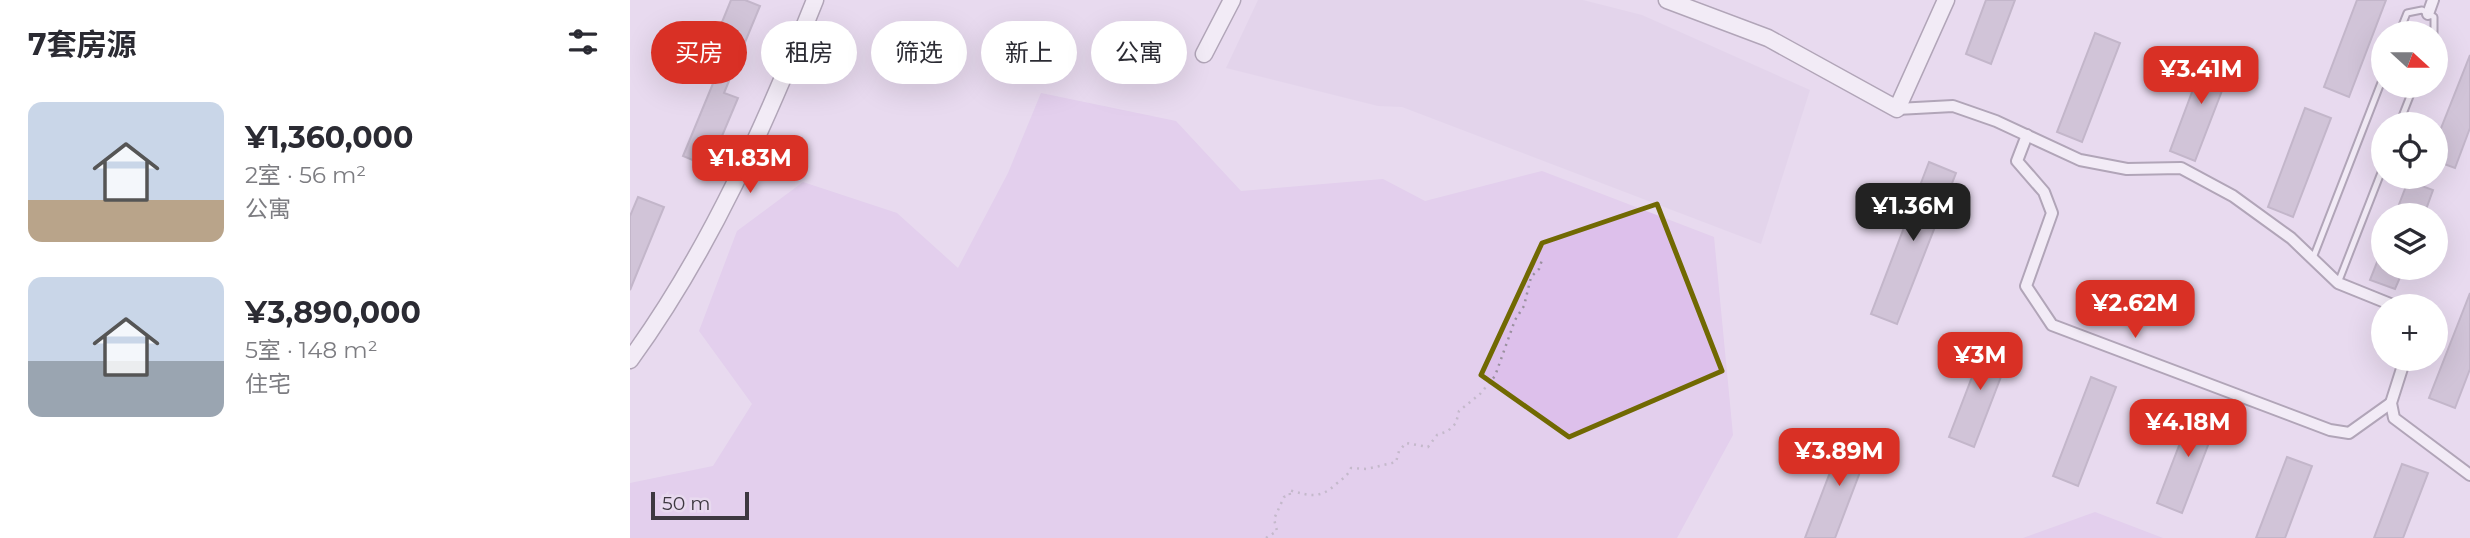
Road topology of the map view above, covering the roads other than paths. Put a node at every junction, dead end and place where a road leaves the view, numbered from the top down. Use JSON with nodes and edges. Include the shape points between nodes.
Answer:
{"nodes":[{"id":1,"x":815,"y":0,"type":"edge"},
{"id":2,"x":1232,"y":0,"type":"edge"},
{"id":3,"x":1667,"y":0,"type":"edge"},
{"id":4,"x":1945,"y":0,"type":"edge"},
{"id":5,"x":2433,"y":0,"type":"edge"},
{"id":6,"x":2428,"y":14,"type":"junction"},
{"id":7,"x":2404,"y":21,"type":"edge"},
{"id":8,"x":2434,"y":21,"type":"edge"},
{"id":9,"x":1204,"y":54,"type":"dead end"},
{"id":10,"x":2375,"y":98,"type":"edge"},
{"id":11,"x":1897,"y":109,"type":"junction"},
{"id":12,"x":2026,"y":135,"type":"junction"},
{"id":13,"x":2375,"y":189,"type":"edge"},
{"id":14,"x":2313,"y":259,"type":"junction"},
{"id":15,"x":2338,"y":283,"type":"junction"},
{"id":16,"x":2371,"y":296,"type":"edge"},
{"id":17,"x":630,"y":360,"type":"edge"},
{"id":18,"x":2401,"y":371,"type":"edge"},
{"id":19,"x":2391,"y":402,"type":"junction"},
{"id":20,"x":2470,"y":475,"type":"edge"}],
"edges":[{"from":1,"to":17,"type":"street","via":[[717,223]]},
{"from":2,"to":9,"type":"street"},
{"from":3,"to":11,"type":"street","via":[[1768,38]]},
{"from":4,"to":11,"type":"street"},
{"from":5,"to":6,"type":"street"},
{"from":6,"to":7,"type":"lane","via":[[2422,10],[2407,13]]},
{"from":6,"to":8,"type":"lane"},
{"from":10,"to":14,"type":"lane"},
{"from":11,"to":12,"type":"street","via":[[1953,106]]},
{"from":12,"to":14,"type":"street","via":[[2080,160],[2127,169],[2181,168],[2233,196],[2291,237]]},
{"from":12,"to":19,"type":"street","via":[[2017,161],[2044,192],[2052,213],[2026,286],[2052,325],[2330,430],[2349,433]]},
{"from":13,"to":15,"type":"lane"},
{"from":14,"to":15,"type":"street"},
{"from":15,"to":16,"type":"street"},
{"from":18,"to":19,"type":"street"},
{"from":19,"to":20,"type":"street","via":[[2394,418]]}]}
